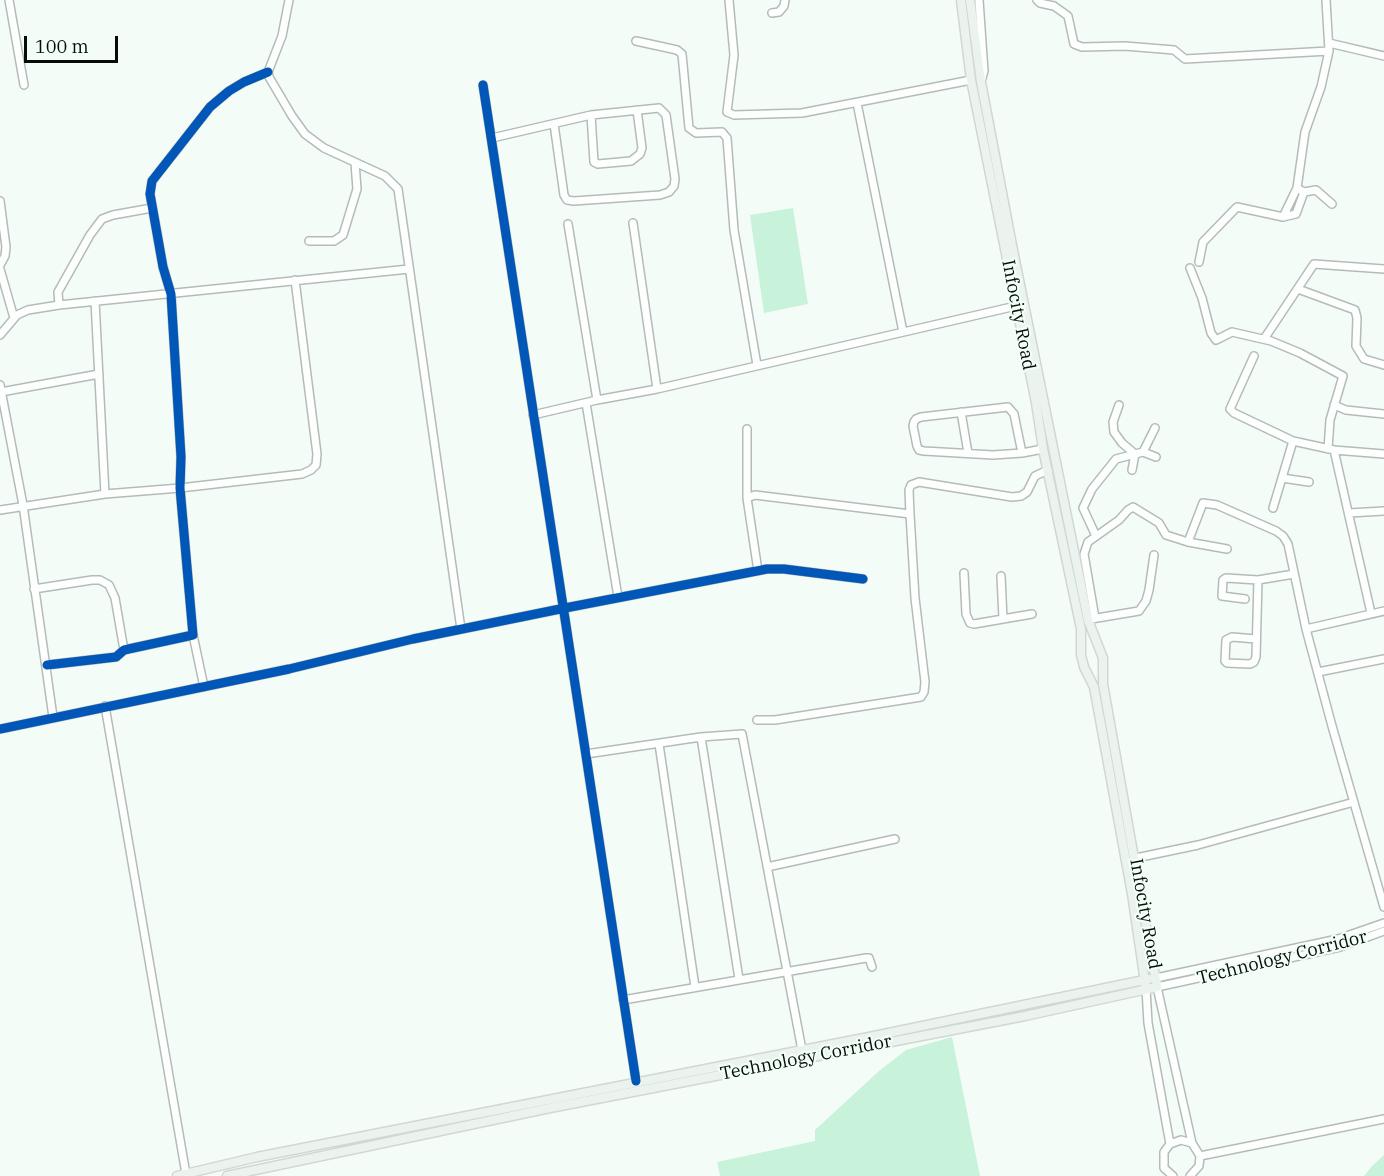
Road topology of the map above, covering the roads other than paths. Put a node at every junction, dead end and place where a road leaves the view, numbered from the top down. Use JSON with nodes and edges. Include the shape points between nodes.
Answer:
{"nodes":[{"id":1,"x":9,"y":0,"type":"edge"},
{"id":2,"x":289,"y":0,"type":"edge"},
{"id":3,"x":729,"y":0,"type":"edge"},
{"id":4,"x":785,"y":0,"type":"edge"},
{"id":5,"x":961,"y":0,"type":"edge"},
{"id":6,"x":970,"y":0,"type":"edge"},
{"id":7,"x":979,"y":0,"type":"edge"},
{"id":8,"x":1037,"y":0,"type":"edge"},
{"id":9,"x":1326,"y":0,"type":"edge"},
{"id":10,"x":772,"y":13,"type":"dead end"},
{"id":11,"x":636,"y":41,"type":"dead end"},
{"id":12,"x":1329,"y":47,"type":"junction"},
{"id":13,"x":1384,"y":56,"type":"edge"},
{"id":14,"x":268,"y":72,"type":"junction"},
{"id":15,"x":970,"y":80,"type":"junction"},
{"id":16,"x":981,"y":82,"type":"junction"},
{"id":17,"x":24,"y":85,"type":"dead end"},
{"id":18,"x":483,"y":85,"type":"dead end"},
{"id":19,"x":856,"y":103,"type":"junction"},
{"id":20,"x":637,"y":110,"type":"junction"},
{"id":21,"x":591,"y":115,"type":"junction"},
{"id":22,"x":554,"y":124,"type":"junction"},
{"id":23,"x":492,"y":138,"type":"junction"},
{"id":24,"x":988,"y":146,"type":"junction"},
{"id":25,"x":355,"y":163,"type":"junction"},
{"id":26,"x":1297,"y":188,"type":"junction"},
{"id":27,"x":1304,"y":192,"type":"junction"},
{"id":28,"x":0,"y":201,"type":"edge"},
{"id":29,"x":1332,"y":204,"type":"dead end"},
{"id":30,"x":152,"y":208,"type":"junction"},
{"id":31,"x":1283,"y":217,"type":"junction"},
{"id":32,"x":633,"y":223,"type":"dead end"},
{"id":33,"x":568,"y":224,"type":"dead end"},
{"id":34,"x":309,"y":240,"type":"dead end"},
{"id":35,"x":1199,"y":262,"type":"dead end"},
{"id":36,"x":0,"y":267,"type":"edge"},
{"id":37,"x":1190,"y":268,"type":"dead end"},
{"id":38,"x":409,"y":269,"type":"junction"},
{"id":39,"x":1384,"y":270,"type":"edge"},
{"id":40,"x":295,"y":280,"type":"junction"},
{"id":41,"x":1298,"y":289,"type":"junction"},
{"id":42,"x":171,"y":294,"type":"junction"},
{"id":43,"x":95,"y":301,"type":"junction"},
{"id":44,"x":59,"y":305,"type":"junction"},
{"id":45,"x":1016,"y":306,"type":"junction"},
{"id":46,"x":14,"y":318,"type":"junction"},
{"id":47,"x":903,"y":332,"type":"junction"},
{"id":48,"x":0,"y":335,"type":"edge"},
{"id":49,"x":1264,"y":339,"type":"junction"},
{"id":50,"x":1254,"y":356,"type":"dead end"},
{"id":51,"x":1032,"y":359,"type":"junction"},
{"id":52,"x":1384,"y":364,"type":"edge"},
{"id":53,"x":757,"y":365,"type":"junction"},
{"id":54,"x":99,"y":374,"type":"junction"},
{"id":55,"x":1,"y":388,"type":"edge"},
{"id":56,"x":657,"y":389,"type":"junction"},
{"id":57,"x":597,"y":400,"type":"junction"},
{"id":58,"x":586,"y":403,"type":"junction"},
{"id":59,"x":1119,"y":405,"type":"dead end"},
{"id":60,"x":1334,"y":405,"type":"junction"},
{"id":61,"x":961,"y":412,"type":"junction"},
{"id":62,"x":1384,"y":414,"type":"edge"},
{"id":63,"x":533,"y":415,"type":"junction"},
{"id":64,"x":1155,"y":428,"type":"dead end"},
{"id":65,"x":747,"y":429,"type":"dead end"},
{"id":66,"x":1293,"y":441,"type":"junction"},
{"id":67,"x":1043,"y":449,"type":"junction"},
{"id":68,"x":1331,"y":449,"type":"junction"},
{"id":69,"x":1143,"y":452,"type":"junction"},
{"id":70,"x":968,"y":453,"type":"junction"},
{"id":71,"x":1022,"y":453,"type":"junction"},
{"id":72,"x":1135,"y":454,"type":"junction"},
{"id":73,"x":1384,"y":454,"type":"edge"},
{"id":74,"x":1156,"y":457,"type":"dead end"},
{"id":75,"x":1048,"y":470,"type":"junction"},
{"id":76,"x":1132,"y":470,"type":"dead end"},
{"id":77,"x":1281,"y":478,"type":"junction"},
{"id":78,"x":1309,"y":482,"type":"dead end"},
{"id":79,"x":180,"y":489,"type":"junction"},
{"id":80,"x":105,"y":494,"type":"junction"},
{"id":81,"x":747,"y":498,"type":"junction"},
{"id":82,"x":23,"y":506,"type":"junction"},
{"id":83,"x":1273,"y":508,"type":"dead end"},
{"id":84,"x":0,"y":510,"type":"edge"},
{"id":85,"x":1384,"y":511,"type":"edge"},
{"id":86,"x":1349,"y":513,"type":"junction"},
{"id":87,"x":910,"y":514,"type":"junction"},
{"id":88,"x":1096,"y":536,"type":"junction"},
{"id":89,"x":1188,"y":542,"type":"junction"},
{"id":90,"x":1227,"y":549,"type":"dead end"},
{"id":91,"x":1154,"y":555,"type":"dead end"},
{"id":92,"x":758,"y":571,"type":"junction"},
{"id":93,"x":964,"y":573,"type":"dead end"},
{"id":94,"x":1294,"y":574,"type":"junction"},
{"id":95,"x":1001,"y":576,"type":"dead end"},
{"id":96,"x":863,"y":579,"type":"dead end"},
{"id":97,"x":1258,"y":580,"type":"junction"},
{"id":98,"x":34,"y":589,"type":"junction"},
{"id":99,"x":618,"y":597,"type":"junction"},
{"id":100,"x":1245,"y":599,"type":"dead end"},
{"id":101,"x":565,"y":608,"type":"junction"},
{"id":102,"x":1384,"y":611,"type":"edge"},
{"id":103,"x":1371,"y":613,"type":"junction"},
{"id":104,"x":1032,"y":614,"type":"dead end"},
{"id":105,"x":1003,"y":619,"type":"junction"},
{"id":106,"x":1089,"y":623,"type":"junction"},
{"id":107,"x":1306,"y":628,"type":"junction"},
{"id":108,"x":461,"y":629,"type":"junction"},
{"id":109,"x":193,"y":635,"type":"junction"},
{"id":110,"x":1256,"y":639,"type":"junction"},
{"id":111,"x":124,"y":650,"type":"junction"},
{"id":112,"x":1384,"y":659,"type":"edge"},
{"id":113,"x":47,"y":665,"type":"junction"},
{"id":114,"x":1318,"y":672,"type":"junction"},
{"id":115,"x":1099,"y":686,"type":"junction"},
{"id":116,"x":204,"y":687,"type":"junction"},
{"id":117,"x":105,"y":706,"type":"junction"},
{"id":118,"x":52,"y":717,"type":"junction"},
{"id":119,"x":757,"y":720,"type":"dead end"},
{"id":120,"x":0,"y":729,"type":"edge"},
{"id":121,"x":701,"y":737,"type":"junction"},
{"id":122,"x":659,"y":744,"type":"junction"},
{"id":123,"x":586,"y":754,"type":"junction"},
{"id":124,"x":1354,"y":802,"type":"junction"},
{"id":125,"x":895,"y":839,"type":"dead end"},
{"id":126,"x":1136,"y":858,"type":"junction"},
{"id":127,"x":767,"y":867,"type":"junction"},
{"id":128,"x":1384,"y":907,"type":"edge"},
{"id":129,"x":1384,"y":923,"type":"edge"},
{"id":130,"x":1384,"y":931,"type":"edge"},
{"id":131,"x":872,"y":967,"type":"dead end"},
{"id":132,"x":788,"y":972,"type":"junction"},
{"id":133,"x":739,"y":979,"type":"junction"},
{"id":134,"x":1156,"y":983,"type":"junction"},
{"id":135,"x":1146,"y":984,"type":"junction"},
{"id":136,"x":695,"y":987,"type":"junction"},
{"id":137,"x":623,"y":1000,"type":"junction"},
{"id":138,"x":802,"y":1050,"type":"junction"},
{"id":139,"x":770,"y":1061,"type":"junction"},
{"id":140,"x":636,"y":1081,"type":"junction"},
{"id":141,"x":1384,"y":1119,"type":"edge"},
{"id":142,"x":1192,"y":1143,"type":"junction"},
{"id":143,"x":1170,"y":1144,"type":"junction"},
{"id":144,"x":1200,"y":1156,"type":"junction"},
{"id":145,"x":186,"y":1174,"type":"junction"},
{"id":146,"x":177,"y":1176,"type":"edge"},
{"id":147,"x":227,"y":1176,"type":"edge"},
{"id":148,"x":1173,"y":1176,"type":"edge"},
{"id":149,"x":1192,"y":1176,"type":"edge"}],
"edges":[{"from":1,"to":17,"type":"street"},
{"from":2,"to":14,"type":"street","via":[[282,36]]},
{"from":3,"to":19,"type":"street","via":[[734,55],[727,112],[742,116],[802,113]]},
{"from":4,"to":10,"type":"street","via":[[779,12]]},
{"from":5,"to":15,"type":"main road","name":"Infocity Road"},
{"from":6,"to":16,"type":"main road","name":"Infocity Road"},
{"from":7,"to":16,"type":"street","via":[[984,71]]},
{"from":8,"to":12,"type":"street","via":[[1068,16],[1074,44],[1082,47],[1174,50],[1185,58]]},
{"from":9,"to":12,"type":"street"},
{"from":11,"to":53,"type":"street","via":[[682,54],[688,128],[696,134],[722,132],[727,138],[734,230]]},
{"from":12,"to":13,"type":"street"},
{"from":12,"to":26,"type":"street","via":[[1321,87],[1305,132]]},
{"from":14,"to":25,"type":"street","via":[[305,134]]},
{"from":14,"to":30,"type":"street","via":[[244,82],[210,107],[152,181]]},
{"from":15,"to":19,"type":"street"},
{"from":15,"to":24,"type":"main road","name":"Infocity Road"},
{"from":16,"to":24,"type":"main road","name":"Infocity Road"},
{"from":18,"to":23,"type":"street"},
{"from":19,"to":47,"type":"street"},
{"from":20,"to":21,"type":"street"},
{"from":20,"to":21,"type":"street","via":[[642,148],[631,161],[594,162]]},
{"from":20,"to":22,"type":"street","via":[[659,108],[666,115],[675,179],[669,192],[660,195],[567,200]]},
{"from":21,"to":22,"type":"street"},
{"from":22,"to":23,"type":"street"},
{"from":23,"to":63,"type":"street"},
{"from":24,"to":45,"type":"main road","name":"Infocity Road"},
{"from":24,"to":51,"type":"main road","name":"Infocity Road"},
{"from":25,"to":34,"type":"street","via":[[357,189],[343,235],[334,241]]},
{"from":25,"to":38,"type":"street","via":[[385,176],[398,189]]},
{"from":26,"to":27,"type":"street"},
{"from":26,"to":31,"type":"street"},
{"from":27,"to":29,"type":"street","via":[[1316,190]]},
{"from":27,"to":31,"type":"street","via":[[1296,214]]},
{"from":28,"to":36,"type":"street","via":[[6,247]]},
{"from":30,"to":42,"type":"street"},
{"from":30,"to":44,"type":"street","via":[[102,219],[58,292]]},
{"from":31,"to":35,"type":"street","via":[[1236,207],[1203,242]]},
{"from":32,"to":56,"type":"street"},
{"from":33,"to":57,"type":"street"},
{"from":36,"to":46,"type":"street"},
{"from":37,"to":49,"type":"street","via":[[1216,340],[1232,332]]},
{"from":38,"to":40,"type":"street"},
{"from":38,"to":108,"type":"street"},
{"from":39,"to":41,"type":"street","via":[[1314,264]]},
{"from":40,"to":42,"type":"street"},
{"from":40,"to":79,"type":"street","via":[[316,465],[302,474]]},
{"from":41,"to":49,"type":"street"},
{"from":41,"to":52,"type":"street","via":[[1355,310],[1356,346],[1364,358]]},
{"from":42,"to":43,"type":"street"},
{"from":42,"to":79,"type":"street"},
{"from":43,"to":44,"type":"street"},
{"from":43,"to":54,"type":"street"},
{"from":44,"to":46,"type":"street","via":[[28,310]]},
{"from":45,"to":47,"type":"street"},
{"from":45,"to":51,"type":"main road","name":"Infocity Road"},
{"from":46,"to":48,"type":"street"},
{"from":47,"to":53,"type":"street"},
{"from":49,"to":60,"type":"street","via":[[1343,376]]},
{"from":50,"to":66,"type":"street","via":[[1230,409]]},
{"from":51,"to":67,"type":"main road","name":"Infocity Road"},
{"from":51,"to":106,"type":"main road","name":"Infocity Road"},
{"from":53,"to":56,"type":"street"},
{"from":54,"to":55,"type":"street"},
{"from":54,"to":80,"type":"street"},
{"from":55,"to":82,"type":"street"},
{"from":56,"to":57,"type":"street"},
{"from":57,"to":58,"type":"street"},
{"from":58,"to":63,"type":"street"},
{"from":58,"to":99,"type":"street"},
{"from":59,"to":72,"type":"street","via":[[1114,432]]},
{"from":60,"to":62,"type":"street"},
{"from":60,"to":68,"type":"street","via":[[1329,428]]},
{"from":61,"to":70,"type":"street"},
{"from":61,"to":70,"type":"street","via":[[921,417],[913,426],[919,450]]},
{"from":61,"to":71,"type":"street","via":[[1008,407],[1014,414]]},
{"from":63,"to":101,"type":"street"},
{"from":64,"to":69,"type":"street"},
{"from":65,"to":81,"type":"street"},
{"from":66,"to":68,"type":"street"},
{"from":66,"to":77,"type":"street"},
{"from":67,"to":71,"type":"street"},
{"from":67,"to":75,"type":"main road","name":"Infocity Road"},
{"from":68,"to":73,"type":"street"},
{"from":68,"to":86,"type":"street"},
{"from":69,"to":72,"type":"street"},
{"from":69,"to":74,"type":"street"},
{"from":70,"to":71,"type":"street"},
{"from":72,"to":76,"type":"street"},
{"from":72,"to":88,"type":"street","via":[[1116,459],[1087,499],[1083,508]]},
{"from":75,"to":87,"type":"street","via":[[1035,476],[1027,492],[1012,497],[915,483],[909,490]]},
{"from":75,"to":106,"type":"main road","name":"Infocity Road"},
{"from":77,"to":78,"type":"street"},
{"from":77,"to":83,"type":"street"},
{"from":79,"to":80,"type":"street"},
{"from":79,"to":109,"type":"street"},
{"from":80,"to":82,"type":"street"},
{"from":81,"to":87,"type":"street","via":[[755,495]]},
{"from":81,"to":92,"type":"street"},
{"from":82,"to":84,"type":"street"},
{"from":82,"to":98,"type":"street"},
{"from":85,"to":86,"type":"street"},
{"from":86,"to":103,"type":"street"},
{"from":87,"to":119,"type":"street","via":[[925,682],[921,697]]},
{"from":88,"to":89,"type":"street","via":[[1134,507],[1159,523],[1166,535]]},
{"from":88,"to":106,"type":"street","via":[[1088,542],[1084,554]]},
{"from":89,"to":90,"type":"street"},
{"from":89,"to":94,"type":"street","via":[[1203,503],[1217,505],[1283,536]]},
{"from":91,"to":106,"type":"street","via":[[1149,590],[1139,611]]},
{"from":92,"to":96,"type":"street","via":[[784,569]]},
{"from":92,"to":99,"type":"street"},
{"from":93,"to":105,"type":"street","via":[[967,620],[974,624]]},
{"from":94,"to":97,"type":"street"},
{"from":94,"to":107,"type":"street"},
{"from":95,"to":105,"type":"street"},
{"from":97,"to":100,"type":"street","via":[[1223,580],[1222,596]]},
{"from":97,"to":110,"type":"street"},
{"from":98,"to":111,"type":"street","via":[[92,579],[109,585]]},
{"from":98,"to":113,"type":"street"},
{"from":99,"to":101,"type":"street"},
{"from":101,"to":108,"type":"street"},
{"from":101,"to":123,"type":"street"},
{"from":102,"to":103,"type":"street"},
{"from":103,"to":107,"type":"street"},
{"from":104,"to":105,"type":"street"},
{"from":106,"to":115,"type":"main road","name":"Infocity Road","via":[[1103,658]]},
{"from":106,"to":115,"type":"main road","name":"Infocity Road","via":[[1081,655],[1084,667]]},
{"from":107,"to":114,"type":"street"},
{"from":108,"to":116,"type":"street"},
{"from":109,"to":111,"type":"street"},
{"from":109,"to":116,"type":"street"},
{"from":110,"to":110,"type":"street","via":[[1226,640],[1225,661],[1254,662]]},
{"from":111,"to":113,"type":"street","via":[[117,657]]},
{"from":112,"to":114,"type":"street"},
{"from":113,"to":118,"type":"street"},
{"from":114,"to":124,"type":"street"},
{"from":115,"to":126,"type":"main road","name":"Infocity Road"},
{"from":115,"to":135,"type":"main road","name":"Infocity Road"},
{"from":116,"to":117,"type":"street"},
{"from":117,"to":118,"type":"street"},
{"from":117,"to":145,"type":"street"},
{"from":118,"to":120,"type":"street"},
{"from":121,"to":122,"type":"street"},
{"from":121,"to":127,"type":"street","via":[[742,734]]},
{"from":121,"to":133,"type":"street"},
{"from":122,"to":123,"type":"street"},
{"from":122,"to":136,"type":"street"},
{"from":123,"to":137,"type":"street"},
{"from":124,"to":126,"type":"street"},
{"from":124,"to":128,"type":"street"},
{"from":125,"to":127,"type":"street"},
{"from":126,"to":134,"type":"main road","name":"Infocity Road"},
{"from":127,"to":132,"type":"street"},
{"from":129,"to":134,"type":"street","via":[[1338,939]]},
{"from":130,"to":134,"type":"street","name":"Technology Corridor","via":[[1340,947]]},
{"from":131,"to":132,"type":"street","via":[[866,958]]},
{"from":132,"to":133,"type":"street"},
{"from":132,"to":138,"type":"street"},
{"from":133,"to":136,"type":"street"},
{"from":134,"to":135,"type":"main road"},
{"from":134,"to":142,"type":"street","name":"Infocity Road"},
{"from":135,"to":138,"type":"main road"},
{"from":135,"to":139,"type":"main road","name":"Technology Corridor","via":[[1025,1016]]},
{"from":135,"to":143,"type":"street","name":"Infocity Road","via":[[1148,1023]]},
{"from":136,"to":137,"type":"street"},
{"from":137,"to":140,"type":"street"},
{"from":138,"to":139,"type":"main road"},
{"from":139,"to":140,"type":"main road"},
{"from":139,"to":147,"type":"main road","name":"Technology Corridor"},
{"from":140,"to":145,"type":"main road"},
{"from":141,"to":144,"type":"street"},
{"from":142,"to":143,"type":"street","via":[[1181,1140]]},
{"from":142,"to":144,"type":"street","name":"Infocity Road"},
{"from":143,"to":148,"type":"street","name":"Infocity Road","via":[[1163,1163]]},
{"from":144,"to":149,"type":"street"},
{"from":145,"to":146,"type":"main road"}]}
